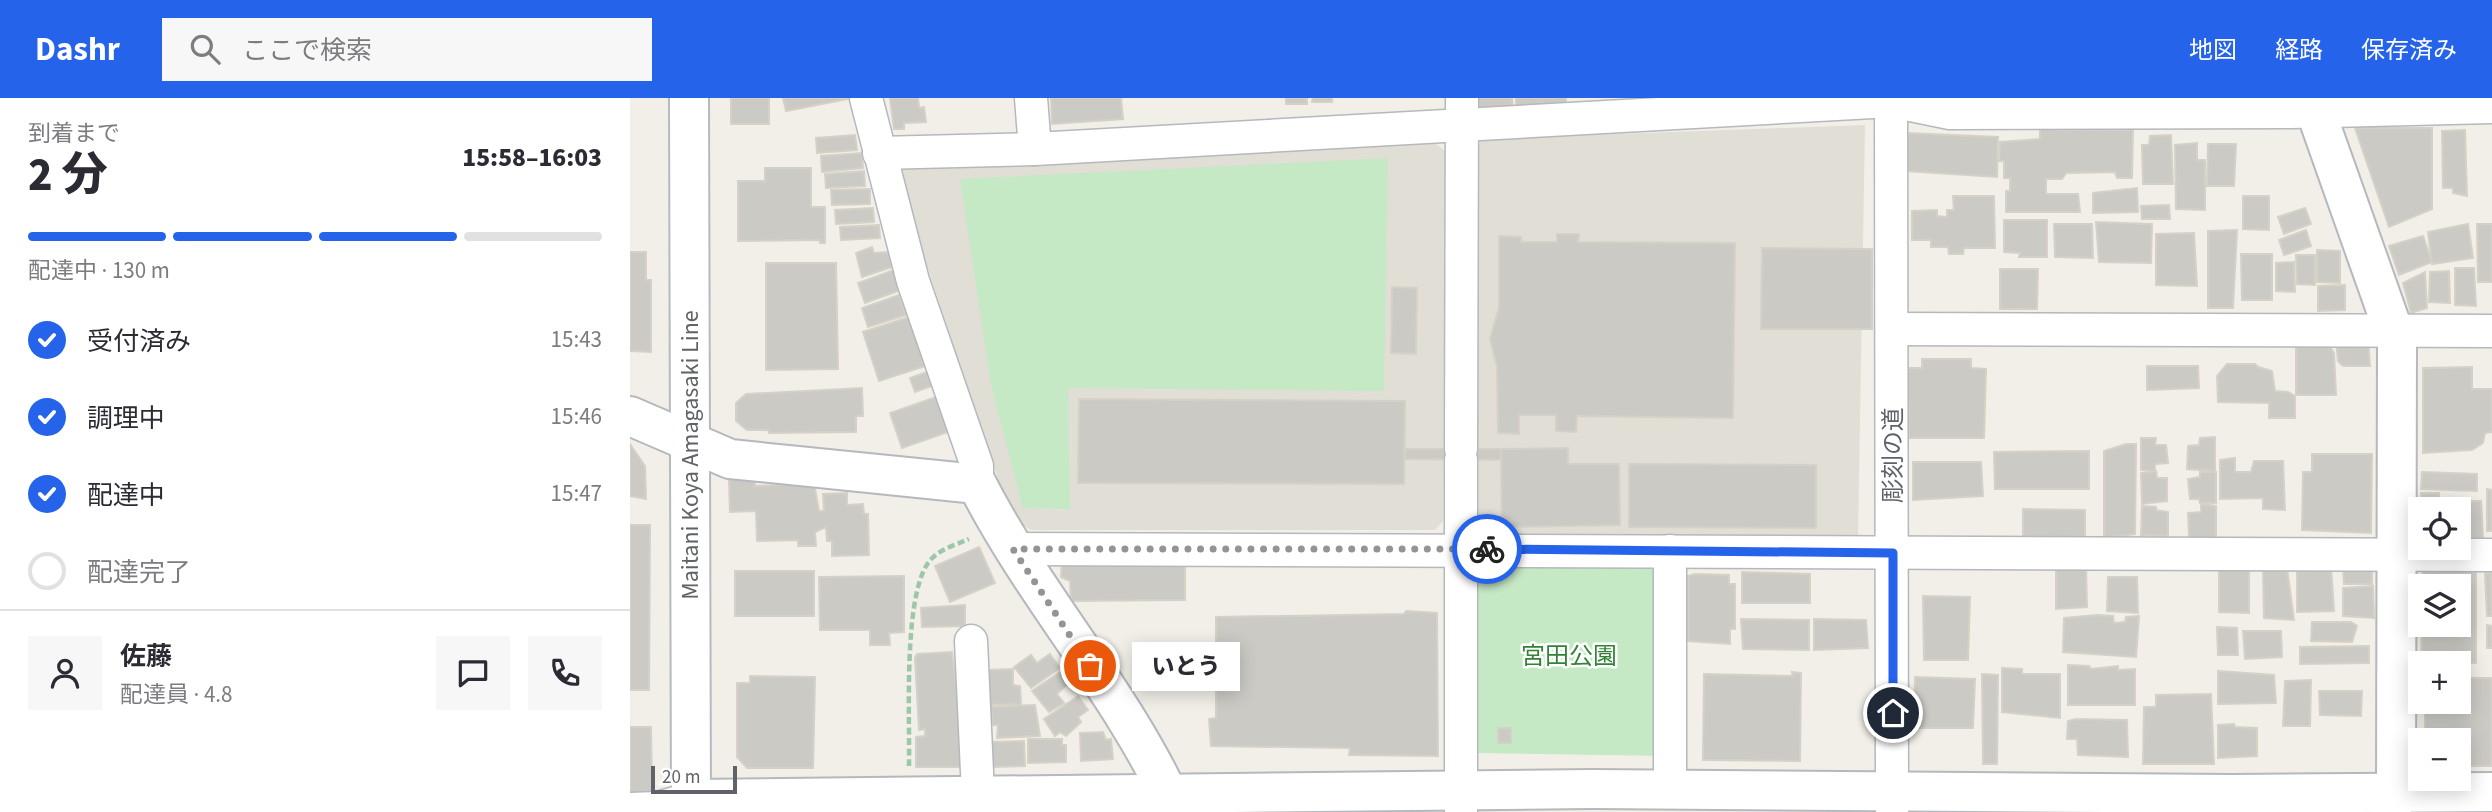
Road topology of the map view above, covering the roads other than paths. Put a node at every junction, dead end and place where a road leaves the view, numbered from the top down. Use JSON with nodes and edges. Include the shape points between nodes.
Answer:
{"nodes":[{"id":1,"x":689,"y":98,"type":"edge"},
{"id":2,"x":866,"y":98,"type":"edge"},
{"id":3,"x":1031,"y":98,"type":"edge"},
{"id":4,"x":1891,"y":100,"type":"edge"},
{"id":5,"x":2054,"y":105,"type":"edge"},
{"id":6,"x":2313,"y":105,"type":"edge"},
{"id":7,"x":2492,"y":107,"type":"edge"},
{"id":8,"x":1462,"y":112,"type":"edge"},
{"id":9,"x":1035,"y":149,"type":"junction"},
{"id":10,"x":879,"y":153,"type":"junction"},
{"id":11,"x":1893,"y":328,"type":"junction"},
{"id":12,"x":2392,"y":331,"type":"junction"},
{"id":13,"x":2492,"y":331,"type":"edge"},
{"id":14,"x":630,"y":416,"type":"edge"},
{"id":15,"x":689,"y":440,"type":"junction"},
{"id":16,"x":977,"y":484,"type":"junction"},
{"id":17,"x":1006,"y":538,"type":"junction"},
{"id":18,"x":1460,"y":548,"type":"junction"},
{"id":19,"x":1670,"y":551,"type":"junction"},
{"id":20,"x":1893,"y":553,"type":"junction"},
{"id":21,"x":2396,"y":555,"type":"junction"},
{"id":22,"x":2492,"y":555,"type":"edge"},
{"id":23,"x":971,"y":641,"type":"dead end"},
{"id":24,"x":1670,"y":790,"type":"junction"},
{"id":25,"x":2492,"y":792,"type":"edge"},
{"id":26,"x":978,"y":794,"type":"junction"},
{"id":27,"x":929,"y":801,"type":"edge"},
{"id":28,"x":1461,"y":801,"type":"edge"},
{"id":29,"x":1172,"y":802,"type":"edge"},
{"id":30,"x":1893,"y":802,"type":"edge"},
{"id":31,"x":2394,"y":802,"type":"edge"},
{"id":32,"x":691,"y":805,"type":"edge"},
{"id":33,"x":630,"y":809,"type":"edge"}],
"edges":[{"from":1,"to":15,"type":"street","name":"Maitani Koya Amagasaki Line"},
{"from":2,"to":10,"type":"street"},
{"from":3,"to":9,"type":"street"},
{"from":4,"to":5,"type":"street","via":[[1950,113]]},
{"from":4,"to":8,"type":"street"},
{"from":4,"to":11,"type":"street","name":"彫刻の道"},
{"from":5,"to":6,"type":"street"},
{"from":6,"to":7,"type":"street"},
{"from":6,"to":12,"type":"street"},
{"from":8,"to":9,"type":"street"},
{"from":8,"to":18,"type":"street"},
{"from":9,"to":10,"type":"street"},
{"from":10,"to":16,"type":"street","via":[[914,281],[976,466]]},
{"from":11,"to":12,"type":"street"},
{"from":11,"to":20,"type":"street","name":"彫刻の道"},
{"from":12,"to":13,"type":"street"},
{"from":12,"to":21,"type":"street","via":[[2397,341]]},
{"from":14,"to":15,"type":"street"},
{"from":15,"to":16,"type":"street","via":[[730,459]]},
{"from":15,"to":32,"type":"street","name":"Maitani Koya Amagasaki Line"},
{"from":16,"to":17,"type":"street"},
{"from":17,"to":18,"type":"street"},
{"from":17,"to":29,"type":"street","via":[[1116,705]]},
{"from":18,"to":19,"type":"street"},
{"from":18,"to":28,"type":"street"},
{"from":19,"to":20,"type":"street"},
{"from":19,"to":24,"type":"street"},
{"from":20,"to":21,"type":"street"},
{"from":20,"to":30,"type":"street","name":"彫刻の道"},
{"from":21,"to":22,"type":"street"},
{"from":21,"to":31,"type":"street"},
{"from":23,"to":26,"type":"street"},
{"from":24,"to":28,"type":"street"},
{"from":24,"to":30,"type":"street"},
{"from":25,"to":31,"type":"street"},
{"from":26,"to":27,"type":"street"},
{"from":26,"to":29,"type":"street"},
{"from":27,"to":32,"type":"street"},
{"from":28,"to":29,"type":"street"},
{"from":30,"to":31,"type":"street"},
{"from":32,"to":33,"type":"street"}]}
